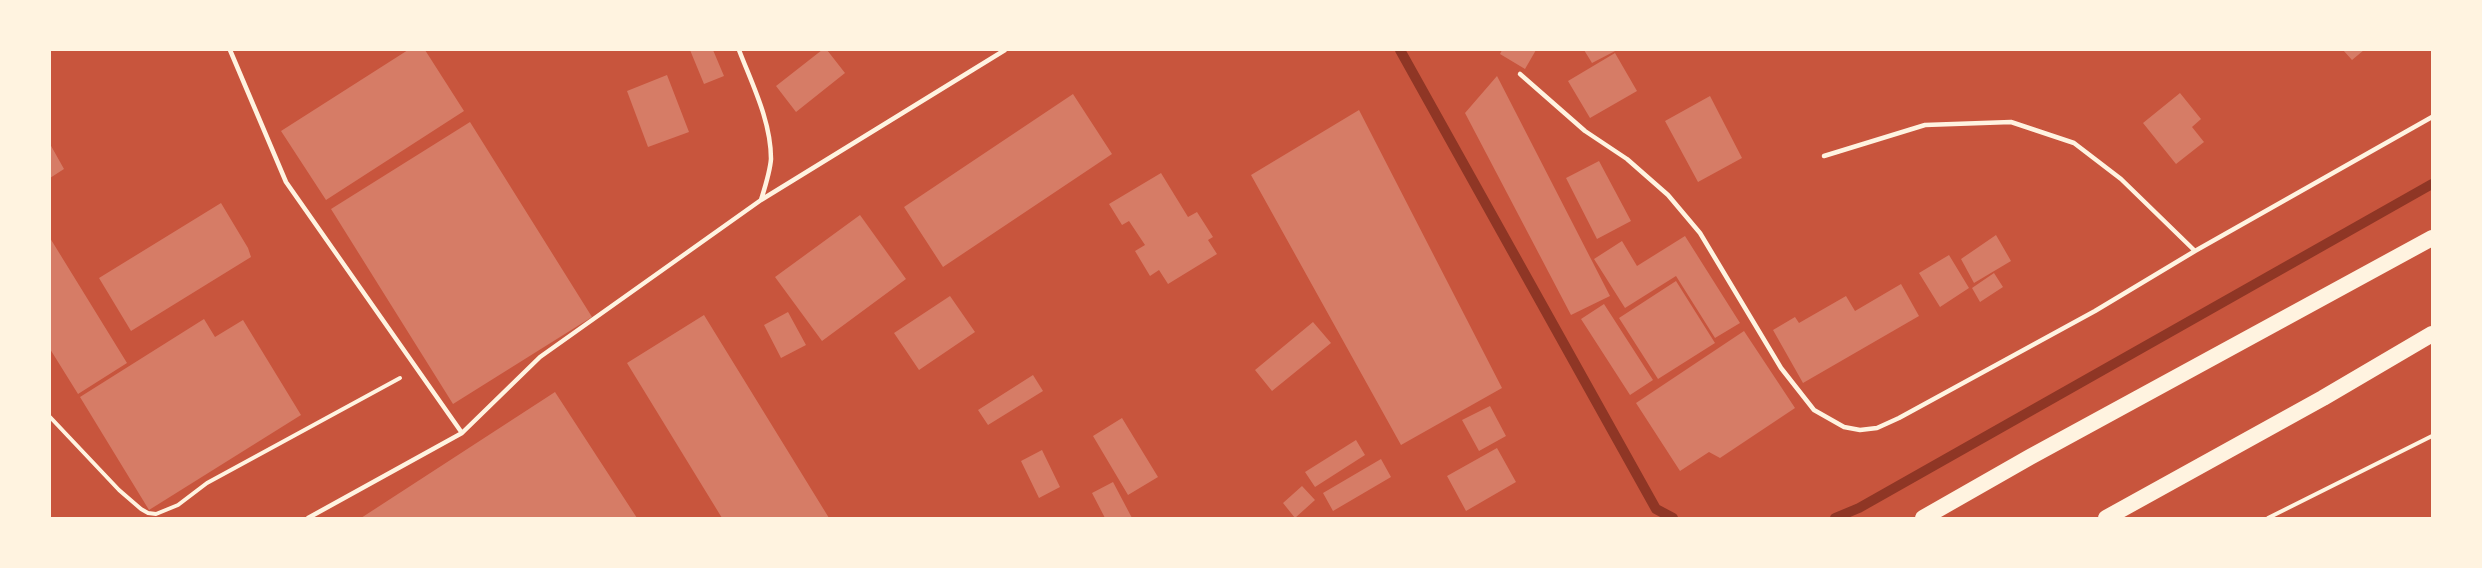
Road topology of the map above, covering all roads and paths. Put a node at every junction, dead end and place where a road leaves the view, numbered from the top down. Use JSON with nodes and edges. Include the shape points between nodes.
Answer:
{"nodes":[{"id":1,"x":230,"y":50,"type":"edge"},
{"id":2,"x":739,"y":50,"type":"edge"},
{"id":3,"x":1005,"y":50,"type":"edge"},
{"id":4,"x":1520,"y":74,"type":"dead end"},
{"id":5,"x":2433,"y":117,"type":"edge"},
{"id":6,"x":1824,"y":156,"type":"dead end"},
{"id":7,"x":761,"y":200,"type":"junction"},
{"id":8,"x":2433,"y":238,"type":"edge"},
{"id":9,"x":2194,"y":252,"type":"junction"},
{"id":10,"x":2433,"y":334,"type":"edge"},
{"id":11,"x":416,"y":369,"type":"junction"},
{"id":12,"x":50,"y":417,"type":"edge"},
{"id":13,"x":462,"y":433,"type":"junction"},
{"id":14,"x":2433,"y":436,"type":"edge"},
{"id":15,"x":308,"y":519,"type":"edge"},
{"id":16,"x":1923,"y":519,"type":"edge"},
{"id":17,"x":2106,"y":519,"type":"edge"},
{"id":18,"x":2268,"y":519,"type":"edge"}],
"edges":[{"from":1,"to":11,"type":"lane","via":[[286,182]]},
{"from":2,"to":7,"type":"lane","via":[[770,138],[771,161]]},
{"from":3,"to":7,"type":"lane"},
{"from":4,"to":9,"type":"lane","via":[[1668,195],[1700,233],[1781,369],[1814,410],[1844,427],[1877,428],[1899,418],[2095,312]]},
{"from":5,"to":9,"type":"lane"},
{"from":6,"to":9,"type":"lane","via":[[1925,125],[2011,122],[2074,143],[2121,179]]},
{"from":7,"to":13,"type":"lane","via":[[540,357]]},
{"from":8,"to":16,"type":"highway"},
{"from":10,"to":17,"type":"highway"},
{"from":11,"to":12,"type":"path","via":[[156,514],[141,509],[119,490]]},
{"from":11,"to":13,"type":"lane"},
{"from":13,"to":15,"type":"lane"},
{"from":14,"to":18,"type":"path"}]}
